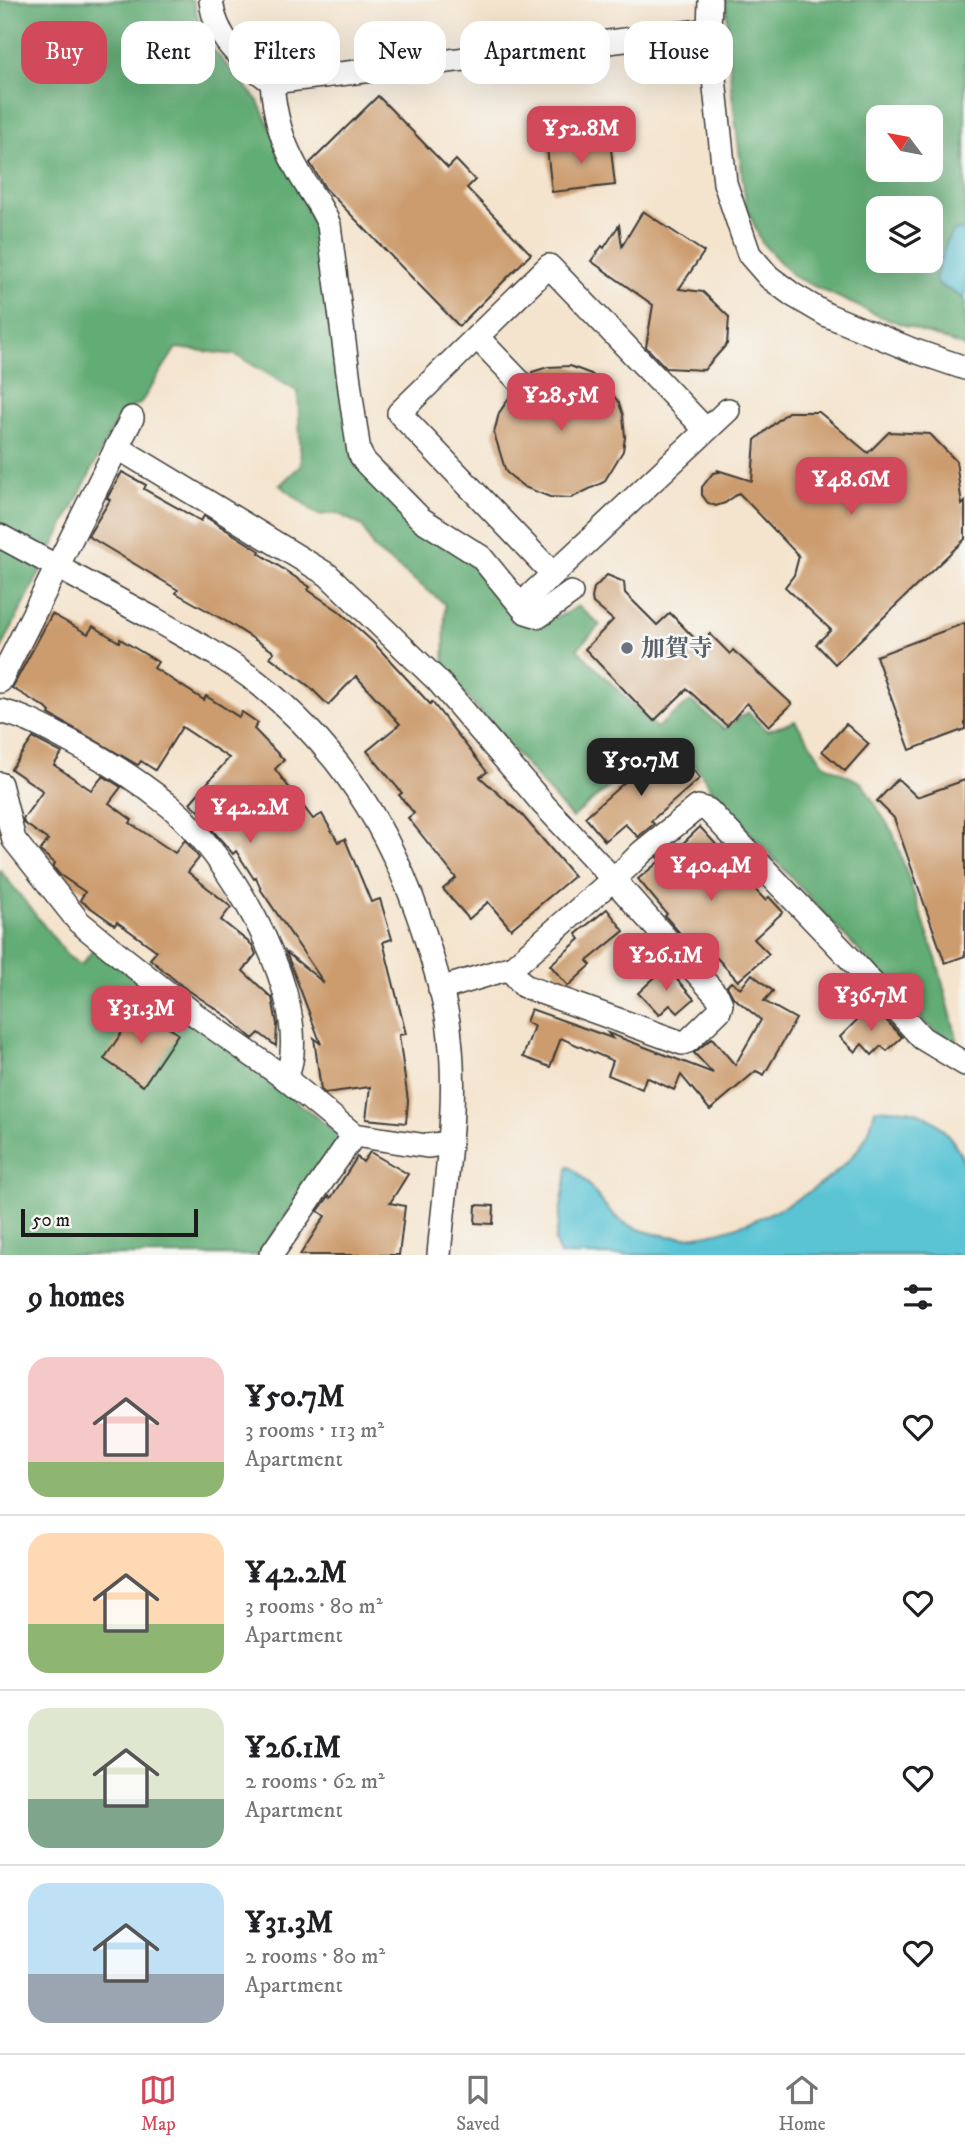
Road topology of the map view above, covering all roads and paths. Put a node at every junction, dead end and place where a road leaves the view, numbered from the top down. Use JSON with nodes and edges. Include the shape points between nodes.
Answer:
{"nodes":[{"id":1,"x":211,"y":0,"type":"edge"},
{"id":2,"x":710,"y":0,"type":"edge"},
{"id":3,"x":709,"y":21,"type":"edge"},
{"id":4,"x":624,"y":40,"type":"edge"},
{"id":5,"x":229,"y":46,"type":"edge"},
{"id":6,"x":340,"y":74,"type":"edge"},
{"id":7,"x":272,"y":84,"type":"edge"},
{"id":8,"x":715,"y":84,"type":"edge"},
{"id":9,"x":477,"y":337,"type":"junction"},
{"id":10,"x":965,"y":368,"type":"edge"},
{"id":11,"x":519,"y":381,"type":"dead end"},
{"id":12,"x":728,"y":410,"type":"dead end"},
{"id":13,"x":132,"y":418,"type":"dead end"},
{"id":14,"x":705,"y":429,"type":"junction"},
{"id":15,"x":117,"y":447,"type":"junction"},
{"id":16,"x":0,"y":536,"type":"edge"},
{"id":17,"x":58,"y":567,"type":"junction"},
{"id":18,"x":553,"y":574,"type":"junction"},
{"id":19,"x":571,"y":593,"type":"dead end"},
{"id":20,"x":532,"y":594,"type":"dead end"},
{"id":21,"x":0,"y":681,"type":"edge"},
{"id":22,"x":0,"y":711,"type":"edge"},
{"id":23,"x":0,"y":784,"type":"edge"},
{"id":24,"x":613,"y":879,"type":"junction"},
{"id":25,"x":509,"y":968,"type":"junction"},
{"id":26,"x":440,"y":989,"type":"junction"},
{"id":27,"x":965,"y":1064,"type":"edge"},
{"id":28,"x":286,"y":1079,"type":"junction"},
{"id":29,"x":354,"y":1135,"type":"junction"},
{"id":30,"x":449,"y":1143,"type":"junction"},
{"id":31,"x":274,"y":1254,"type":"edge"},
{"id":32,"x":439,"y":1255,"type":"edge"}],
"edges":[{"from":1,"to":5,"type":"street","via":[[213,19]]},
{"from":2,"to":3,"type":"street"},
{"from":4,"to":6,"type":"street"},
{"from":7,"to":19,"type":"street","via":[[274,109],[295,166],[329,225],[359,452],[364,461],[421,519],[481,557],[526,612],[539,616]]},
{"from":8,"to":10,"type":"street","via":[[725,183],[749,254],[769,277],[827,315]]},
{"from":9,"to":11,"type":"street"},
{"from":9,"to":14,"type":"street","via":[[549,266]]},
{"from":9,"to":18,"type":"street","via":[[399,413]]},
{"from":12,"to":14,"type":"street"},
{"from":13,"to":15,"type":"street"},
{"from":14,"to":18,"type":"street"},
{"from":15,"to":17,"type":"street"},
{"from":15,"to":24,"type":"street","via":[[328,575],[438,681]]},
{"from":16,"to":17,"type":"street"},
{"from":17,"to":21,"type":"street"},
{"from":17,"to":26,"type":"street","via":[[257,683],[325,748],[383,830],[408,883]]},
{"from":18,"to":20,"type":"street"},
{"from":22,"to":28,"type":"street","via":[[90,751],[140,783],[173,808],[228,871],[254,914],[282,984],[292,1032]]},
{"from":23,"to":28,"type":"street","via":[[14,840],[79,922],[197,1016]]},
{"from":24,"to":25,"type":"street"},
{"from":24,"to":25,"type":"street","via":[[718,997],[719,1011],[688,1041],[682,1043],[524,986]]},
{"from":24,"to":27,"type":"street","via":[[698,807],[708,810],[922,1038]]},
{"from":25,"to":26,"type":"street"},
{"from":26,"to":30,"type":"street","via":[[450,1038]]},
{"from":28,"to":29,"type":"street"},
{"from":29,"to":30,"type":"street","via":[[427,1146]]},
{"from":29,"to":31,"type":"street"},
{"from":30,"to":32,"type":"street"}]}
